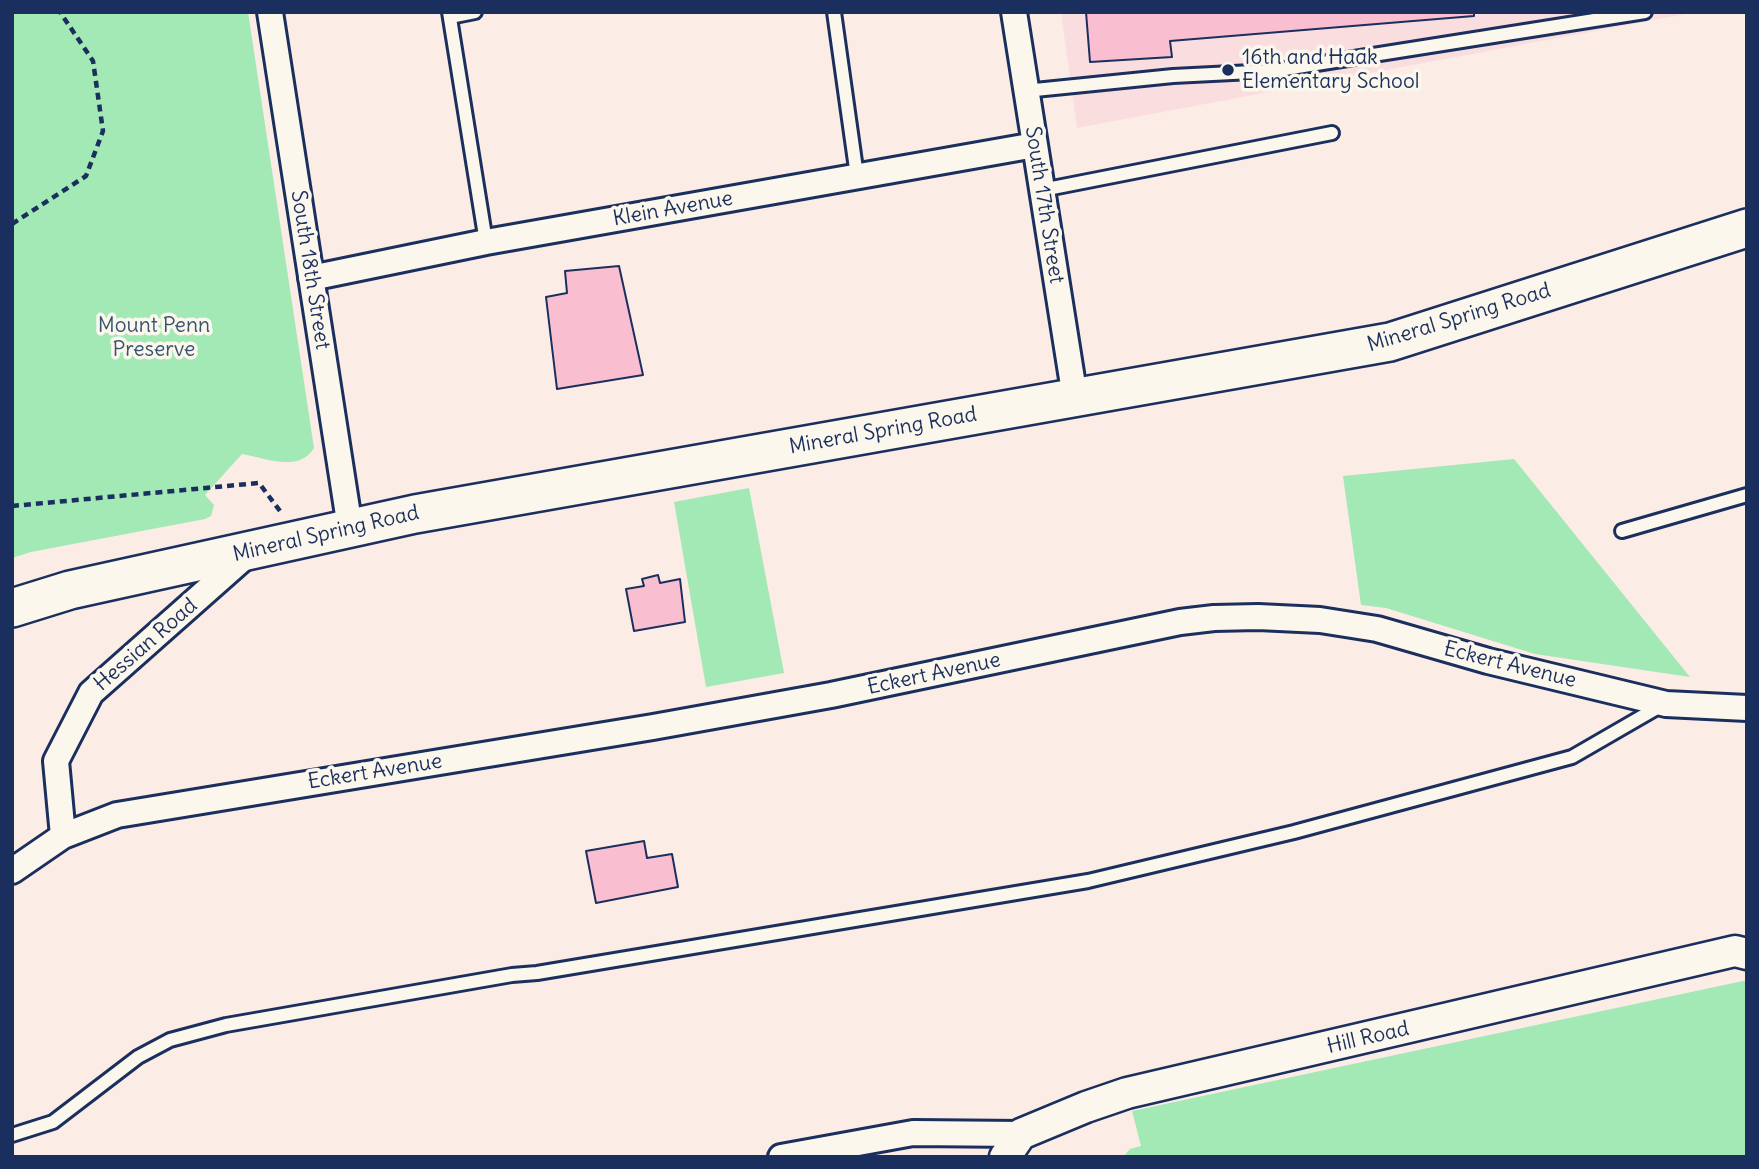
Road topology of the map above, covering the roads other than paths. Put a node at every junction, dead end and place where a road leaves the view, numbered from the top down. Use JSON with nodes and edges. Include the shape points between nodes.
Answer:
{"nodes":[{"id":1,"x":270,"y":12,"type":"edge"},
{"id":2,"x":475,"y":12,"type":"edge"},
{"id":3,"x":834,"y":12,"type":"edge"},
{"id":4,"x":1014,"y":12,"type":"edge"},
{"id":5,"x":1646,"y":12,"type":"edge"},
{"id":6,"x":450,"y":14,"type":"edge"},
{"id":7,"x":1026,"y":90,"type":"junction"},
{"id":8,"x":1332,"y":133,"type":"dead end"},
{"id":9,"x":1035,"y":145,"type":"junction"},
{"id":10,"x":856,"y":176,"type":"junction"},
{"id":11,"x":1042,"y":190,"type":"junction"},
{"id":12,"x":1747,"y":228,"type":"edge"},
{"id":13,"x":486,"y":242,"type":"junction"},
{"id":14,"x":311,"y":278,"type":"junction"},
{"id":15,"x":1074,"y":398,"type":"junction"},
{"id":16,"x":1747,"y":495,"type":"edge"},
{"id":17,"x":350,"y":528,"type":"junction"},
{"id":18,"x":1622,"y":531,"type":"dead end"},
{"id":19,"x":251,"y":551,"type":"junction"},
{"id":20,"x":12,"y":608,"type":"edge"},
{"id":21,"x":1666,"y":704,"type":"junction"},
{"id":22,"x":1747,"y":708,"type":"edge"},
{"id":23,"x":63,"y":836,"type":"junction"},
{"id":24,"x":12,"y":871,"type":"edge"},
{"id":25,"x":1747,"y":954,"type":"edge"},
{"id":26,"x":12,"y":1135,"type":"edge"},
{"id":27,"x":1013,"y":1145,"type":"edge"},
{"id":28,"x":781,"y":1157,"type":"edge"}],
"edges":[{"from":1,"to":14,"type":"street","name":"South 18th Street"},
{"from":2,"to":6,"type":"lane"},
{"from":3,"to":10,"type":"lane"},
{"from":4,"to":7,"type":"street","name":"South 17th Street"},
{"from":5,"to":7,"type":"lane","via":[[1272,71]]},
{"from":6,"to":13,"type":"lane"},
{"from":7,"to":9,"type":"street","name":"South 17th Street"},
{"from":8,"to":11,"type":"lane"},
{"from":9,"to":10,"type":"street","name":"Klein Avenue"},
{"from":9,"to":11,"type":"street","name":"South 17th Street"},
{"from":10,"to":13,"type":"street","name":"Klein Avenue"},
{"from":11,"to":15,"type":"street","name":"South 17th Street"},
{"from":12,"to":15,"type":"main road","name":"Mineral Spring Road","via":[[1390,342]]},
{"from":13,"to":14,"type":"street","name":"Klein Avenue"},
{"from":14,"to":17,"type":"street","name":"South 18th Street"},
{"from":15,"to":17,"type":"main road","name":"Mineral Spring Road"},
{"from":16,"to":18,"type":"lane"},
{"from":17,"to":19,"type":"main road","name":"Mineral Spring Road"},
{"from":19,"to":20,"type":"main road","name":"Mineral Spring Road","via":[[70,590]]},
{"from":19,"to":23,"type":"street","name":"Hessian Road","via":[[91,694],[56,761]]},
{"from":21,"to":22,"type":"street","name":"Eckert Avenue"},
{"from":21,"to":23,"type":"street","name":"Eckert Avenue","via":[[1377,629],[1320,620],[1214,618],[653,727],[117,815]]},
{"from":21,"to":26,"type":"lane","via":[[1572,757],[1294,832],[1088,881],[226,1025],[170,1040],[138,1057],[53,1122]]},
{"from":23,"to":24,"type":"street"},
{"from":25,"to":27,"type":"street","name":"Hill Road","via":[[1735,951],[1127,1093],[1086,1107]]},
{"from":27,"to":28,"type":"street","via":[[913,1133]]}]}
